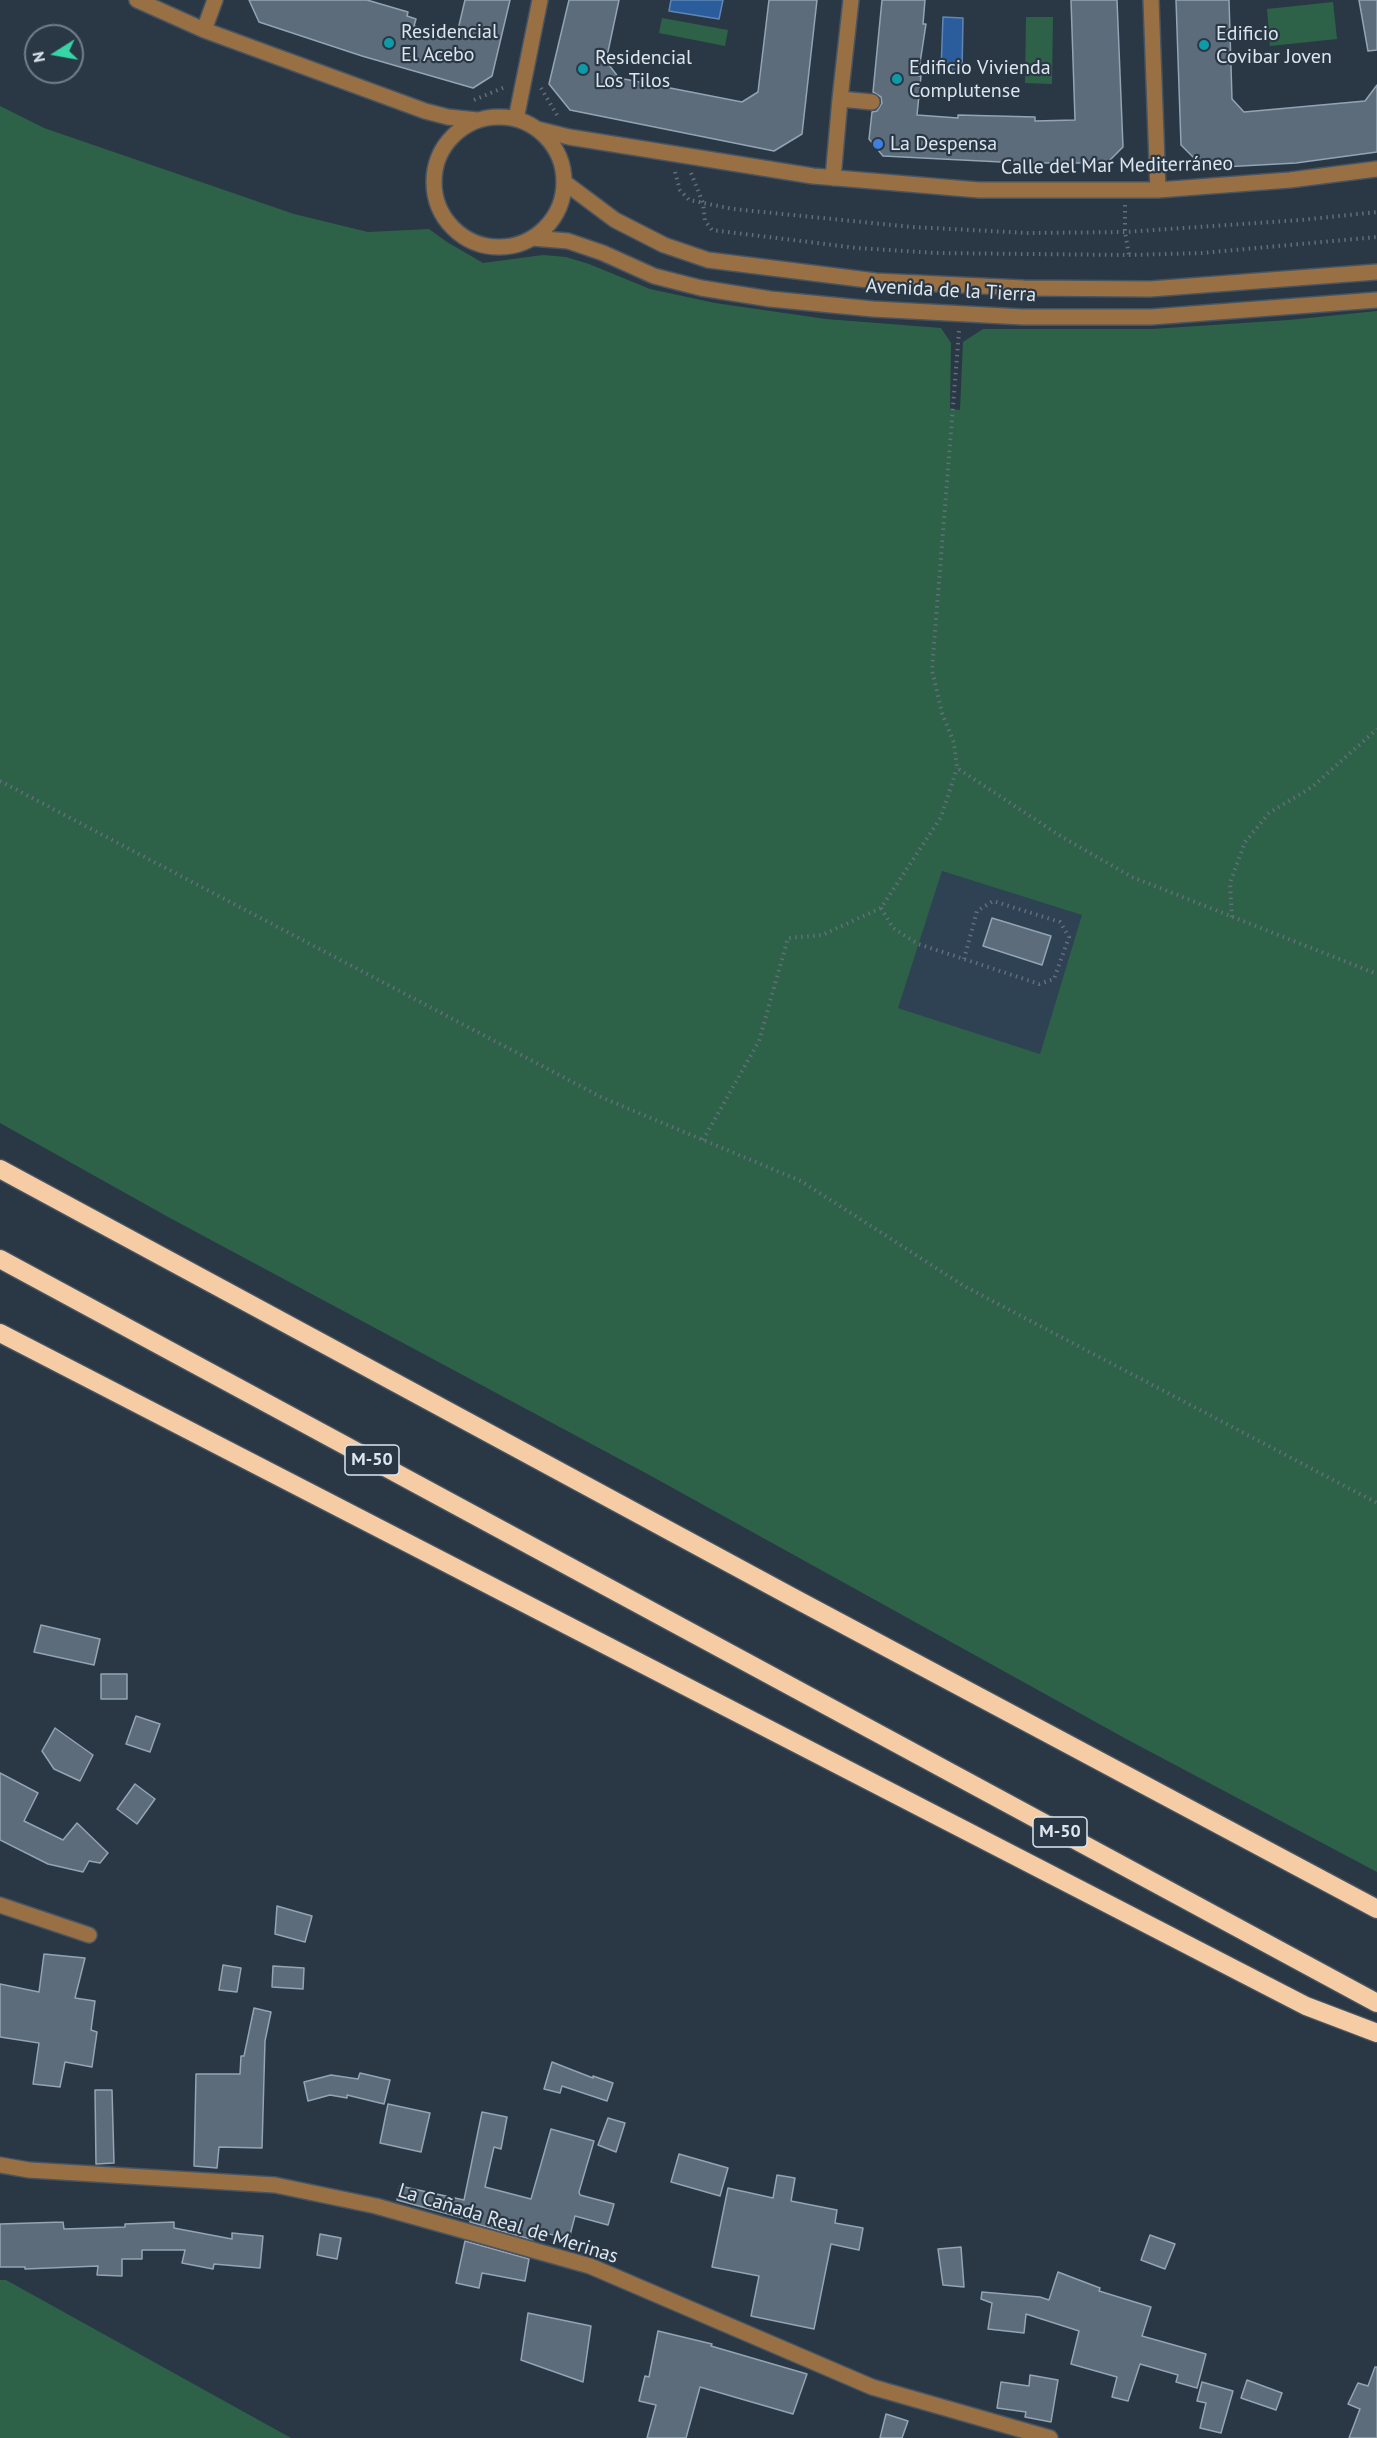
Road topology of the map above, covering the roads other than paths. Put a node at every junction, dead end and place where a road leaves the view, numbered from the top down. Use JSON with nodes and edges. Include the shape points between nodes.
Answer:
{"nodes":[{"id":1,"x":137,"y":0,"type":"edge"},
{"id":2,"x":215,"y":0,"type":"edge"},
{"id":3,"x":540,"y":0,"type":"edge"},
{"id":4,"x":851,"y":0,"type":"edge"},
{"id":5,"x":1151,"y":0,"type":"edge"},
{"id":6,"x":204,"y":30,"type":"junction"},
{"id":7,"x":840,"y":99,"type":"junction"},
{"id":8,"x":872,"y":102,"type":"dead end"},
{"id":9,"x":516,"y":119,"type":"junction"},
{"id":10,"x":477,"y":120,"type":"junction"},
{"id":11,"x":537,"y":129,"type":"junction"},
{"id":12,"x":1377,"y":169,"type":"edge"},
{"id":13,"x":832,"y":178,"type":"junction"},
{"id":14,"x":564,"y":182,"type":"junction"},
{"id":15,"x":1158,"y":190,"type":"junction"},
{"id":16,"x":532,"y":238,"type":"junction"},
{"id":17,"x":1377,"y":272,"type":"edge"},
{"id":18,"x":1377,"y":300,"type":"edge"},
{"id":19,"x":0,"y":1169,"type":"edge"},
{"id":20,"x":0,"y":1259,"type":"edge"},
{"id":21,"x":0,"y":1333,"type":"edge"},
{"id":22,"x":0,"y":1905,"type":"edge"},
{"id":23,"x":1377,"y":1909,"type":"edge"},
{"id":24,"x":89,"y":1935,"type":"dead end"},
{"id":25,"x":1377,"y":2003,"type":"edge"},
{"id":26,"x":1377,"y":2033,"type":"edge"},
{"id":27,"x":0,"y":2165,"type":"edge"},
{"id":28,"x":1050,"y":2438,"type":"edge"}],
"edges":[{"from":1,"to":6,"type":"street"},
{"from":2,"to":6,"type":"street"},
{"from":3,"to":9,"type":"street"},
{"from":4,"to":7,"type":"street"},
{"from":5,"to":15,"type":"street"},
{"from":6,"to":10,"type":"street","via":[[425,111]]},
{"from":7,"to":8,"type":"street"},
{"from":7,"to":13,"type":"street"},
{"from":9,"to":10,"type":"street","via":[[496,116]]},
{"from":9,"to":11,"type":"street"},
{"from":10,"to":16,"type":"street","via":[[445,144],[434,184],[438,206],[450,225],[480,244],[498,247]]},
{"from":11,"to":13,"type":"street","name":"Calle del Mar Mediterráneo"},
{"from":11,"to":14,"type":"street","via":[[552,144],[561,162]]},
{"from":12,"to":15,"type":"street","name":"Calle del Mar Mediterráneo"},
{"from":13,"to":15,"type":"street","name":"Calle del Mar Mediterráneo","via":[[979,190]]},
{"from":14,"to":16,"type":"street","via":[[555,214]]},
{"from":14,"to":17,"type":"street","name":"Avenida de la Tierra","via":[[615,220],[664,245],[708,260],[865,279],[1150,289]]},
{"from":16,"to":18,"type":"street","name":"Avenida de la Tierra","via":[[568,242],[654,276],[701,288],[850,307],[1023,317],[1151,317]]},
{"from":19,"to":23,"type":"highway"},
{"from":20,"to":25,"type":"highway","number":"M-50"},
{"from":21,"to":26,"type":"highway","via":[[1295,2001]]},
{"from":22,"to":24,"type":"street"},
{"from":27,"to":28,"type":"street","name":"La Cañada Real de Merinas","via":[[275,2185],[376,2206],[590,2266],[872,2387]]}]}
